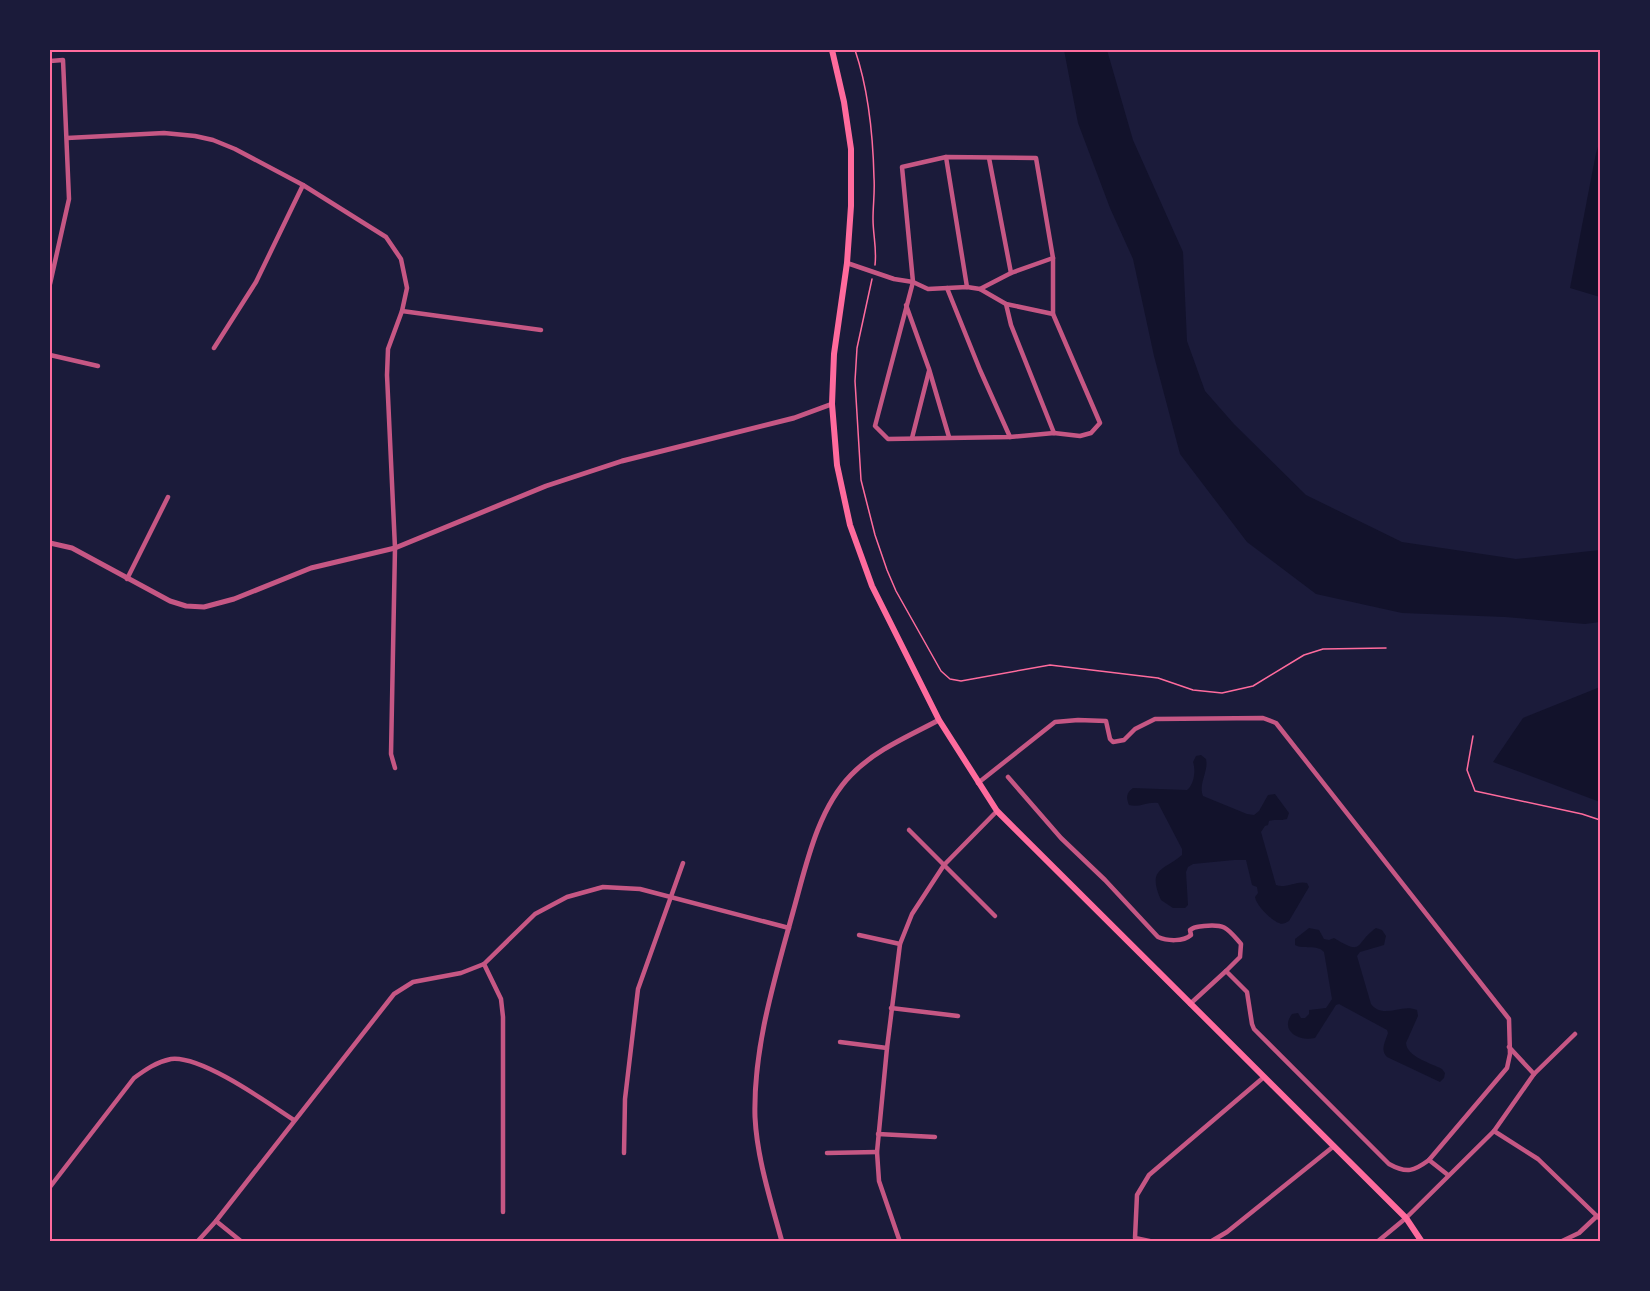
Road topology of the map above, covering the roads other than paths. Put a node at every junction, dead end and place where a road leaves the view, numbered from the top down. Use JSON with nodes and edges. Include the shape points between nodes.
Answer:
{"nodes":[{"id":1,"x":832,"y":50,"type":"edge"},
{"id":2,"x":50,"y":61,"type":"edge"},
{"id":3,"x":67,"y":138,"type":"junction"},
{"id":4,"x":946,"y":157,"type":"junction"},
{"id":5,"x":990,"y":158,"type":"junction"},
{"id":6,"x":303,"y":185,"type":"junction"},
{"id":7,"x":1053,"y":258,"type":"junction"},
{"id":8,"x":847,"y":263,"type":"junction"},
{"id":9,"x":1011,"y":273,"type":"junction"},
{"id":10,"x":913,"y":282,"type":"junction"},
{"id":11,"x":50,"y":284,"type":"edge"},
{"id":12,"x":967,"y":287,"type":"junction"},
{"id":13,"x":947,"y":288,"type":"junction"},
{"id":14,"x":980,"y":288,"type":"junction"},
{"id":15,"x":906,"y":304,"type":"junction"},
{"id":16,"x":1006,"y":304,"type":"junction"},
{"id":17,"x":402,"y":311,"type":"junction"},
{"id":18,"x":1053,"y":314,"type":"junction"},
{"id":19,"x":541,"y":330,"type":"dead end"},
{"id":20,"x":214,"y":348,"type":"dead end"},
{"id":21,"x":50,"y":355,"type":"edge"},
{"id":22,"x":98,"y":366,"type":"dead end"},
{"id":23,"x":929,"y":369,"type":"junction"},
{"id":24,"x":832,"y":404,"type":"junction"},
{"id":25,"x":1054,"y":433,"type":"junction"},
{"id":26,"x":949,"y":436,"type":"junction"},
{"id":27,"x":1010,"y":436,"type":"junction"},
{"id":28,"x":912,"y":438,"type":"junction"},
{"id":29,"x":168,"y":497,"type":"dead end"},
{"id":30,"x":50,"y":543,"type":"edge"},
{"id":31,"x":395,"y":548,"type":"junction"},
{"id":32,"x":127,"y":579,"type":"junction"},
{"id":33,"x":939,"y":720,"type":"junction"},
{"id":34,"x":395,"y":768,"type":"dead end"},
{"id":35,"x":1008,"y":777,"type":"dead end"},
{"id":36,"x":978,"y":783,"type":"junction"},
{"id":37,"x":997,"y":811,"type":"junction"},
{"id":38,"x":909,"y":830,"type":"dead end"},
{"id":39,"x":683,"y":863,"type":"dead end"},
{"id":40,"x":944,"y":865,"type":"junction"},
{"id":41,"x":672,"y":896,"type":"junction"},
{"id":42,"x":995,"y":916,"type":"dead end"},
{"id":43,"x":789,"y":928,"type":"junction"},
{"id":44,"x":860,"y":935,"type":"dead end"},
{"id":45,"x":900,"y":944,"type":"junction"},
{"id":46,"x":484,"y":964,"type":"junction"},
{"id":47,"x":1226,"y":970,"type":"junction"},
{"id":48,"x":1190,"y":1004,"type":"junction"},
{"id":49,"x":891,"y":1008,"type":"junction"},
{"id":50,"x":958,"y":1016,"type":"dead end"},
{"id":51,"x":1575,"y":1034,"type":"dead end"},
{"id":52,"x":840,"y":1042,"type":"dead end"},
{"id":53,"x":1509,"y":1047,"type":"junction"},
{"id":54,"x":887,"y":1048,"type":"junction"},
{"id":55,"x":1534,"y":1074,"type":"junction"},
{"id":56,"x":1264,"y":1077,"type":"junction"},
{"id":57,"x":294,"y":1120,"type":"junction"},
{"id":58,"x":1494,"y":1131,"type":"junction"},
{"id":59,"x":878,"y":1134,"type":"junction"},
{"id":60,"x":935,"y":1137,"type":"dead end"},
{"id":61,"x":1334,"y":1146,"type":"junction"},
{"id":62,"x":877,"y":1152,"type":"junction"},
{"id":63,"x":624,"y":1153,"type":"dead end"},
{"id":64,"x":827,"y":1153,"type":"dead end"},
{"id":65,"x":1430,"y":1160,"type":"junction"},
{"id":66,"x":1448,"y":1174,"type":"junction"},
{"id":67,"x":50,"y":1187,"type":"edge"},
{"id":68,"x":503,"y":1212,"type":"dead end"},
{"id":69,"x":1406,"y":1218,"type":"junction"},
{"id":70,"x":1599,"y":1218,"type":"edge"},
{"id":71,"x":216,"y":1221,"type":"junction"},
{"id":72,"x":196,"y":1242,"type":"edge"},
{"id":73,"x":242,"y":1242,"type":"edge"},
{"id":74,"x":782,"y":1242,"type":"edge"},
{"id":75,"x":900,"y":1242,"type":"edge"},
{"id":76,"x":1154,"y":1242,"type":"edge"},
{"id":77,"x":1210,"y":1242,"type":"edge"},
{"id":78,"x":1377,"y":1242,"type":"edge"},
{"id":79,"x":1422,"y":1242,"type":"edge"},
{"id":80,"x":1560,"y":1242,"type":"edge"}],
"edges":[{"from":1,"to":8,"type":"main road","via":[[851,149]]},
{"from":2,"to":3,"type":"street","via":[[63,60]]},
{"from":3,"to":6,"type":"street","via":[[153,133],[195,136],[235,149]]},
{"from":3,"to":11,"type":"street","via":[[69,199]]},
{"from":4,"to":5,"type":"street"},
{"from":4,"to":10,"type":"street","via":[[902,167]]},
{"from":4,"to":12,"type":"street"},
{"from":5,"to":7,"type":"street","via":[[1036,158]]},
{"from":5,"to":9,"type":"street"},
{"from":6,"to":17,"type":"street","via":[[386,237],[401,259],[407,288]]},
{"from":6,"to":20,"type":"street","via":[[256,282]]},
{"from":7,"to":9,"type":"street"},
{"from":7,"to":18,"type":"street"},
{"from":8,"to":10,"type":"street"},
{"from":8,"to":24,"type":"main road","via":[[834,354]]},
{"from":9,"to":14,"type":"street"},
{"from":10,"to":13,"type":"street","via":[[928,289]]},
{"from":10,"to":15,"type":"street"},
{"from":12,"to":13,"type":"street"},
{"from":12,"to":14,"type":"street"},
{"from":13,"to":27,"type":"street"},
{"from":14,"to":16,"type":"street"},
{"from":15,"to":23,"type":"street"},
{"from":15,"to":28,"type":"street","via":[[875,426],[888,438]]},
{"from":16,"to":18,"type":"street"},
{"from":16,"to":25,"type":"street"},
{"from":17,"to":19,"type":"street"},
{"from":17,"to":31,"type":"street","via":[[388,349],[387,375]]},
{"from":18,"to":25,"type":"street","via":[[1100,423],[1091,433],[1080,436]]},
{"from":21,"to":22,"type":"street"},
{"from":23,"to":26,"type":"street"},
{"from":23,"to":28,"type":"street"},
{"from":24,"to":31,"type":"street","via":[[794,418],[566,479]]},
{"from":24,"to":33,"type":"main road","via":[[837,465],[854,535],[872,586]]},
{"from":25,"to":27,"type":"street"},
{"from":26,"to":27,"type":"street"},
{"from":26,"to":28,"type":"street"},
{"from":29,"to":32,"type":"street"},
{"from":30,"to":32,"type":"street","via":[[72,548]]},
{"from":31,"to":32,"type":"street","via":[[311,568],[204,607],[170,601]]},
{"from":31,"to":34,"type":"street","via":[[391,754]]},
{"from":33,"to":36,"type":"main road"},
{"from":33,"to":43,"type":"street","via":[[862,764],[840,788],[816,838]]},
{"from":35,"to":47,"type":"street","via":[[1061,838],[1158,937],[1187,939],[1194,927],[1226,927],[1241,944],[1240,957]]},
{"from":36,"to":37,"type":"main road"},
{"from":36,"to":53,"type":"street","via":[[1055,722],[1106,721],[1113,742],[1124,740],[1155,719],[1263,718],[1276,723],[1509,1019]]},
{"from":37,"to":40,"type":"street"},
{"from":37,"to":48,"type":"main road"},
{"from":38,"to":40,"type":"street"},
{"from":39,"to":41,"type":"street"},
{"from":40,"to":42,"type":"street"},
{"from":40,"to":45,"type":"street","via":[[912,914]]},
{"from":41,"to":43,"type":"street"},
{"from":41,"to":46,"type":"street","via":[[603,887],[567,897],[535,914]]},
{"from":41,"to":63,"type":"street","via":[[638,989],[625,1099]]},
{"from":43,"to":74,"type":"street","via":[[763,1034],[755,1116]]},
{"from":44,"to":45,"type":"street"},
{"from":45,"to":49,"type":"street"},
{"from":46,"to":57,"type":"street","via":[[461,973],[413,982],[393,994]]},
{"from":46,"to":68,"type":"street","via":[[501,999],[503,1017]]},
{"from":47,"to":48,"type":"street"},
{"from":47,"to":65,"type":"street","via":[[1247,992],[1254,1029],[1389,1164],[1401,1170],[1416,1169]]},
{"from":48,"to":56,"type":"main road"},
{"from":49,"to":50,"type":"street"},
{"from":49,"to":54,"type":"street"},
{"from":51,"to":55,"type":"street"},
{"from":52,"to":54,"type":"street"},
{"from":53,"to":55,"type":"street"},
{"from":53,"to":65,"type":"street","via":[[1507,1068]]},
{"from":54,"to":59,"type":"street"},
{"from":55,"to":58,"type":"street"},
{"from":56,"to":61,"type":"main road"},
{"from":56,"to":76,"type":"street","via":[[1149,1175],[1137,1195],[1135,1238]]},
{"from":57,"to":67,"type":"street","via":[[230,1078],[189,1061],[172,1059],[151,1065],[134,1078]]},
{"from":57,"to":71,"type":"street"},
{"from":58,"to":66,"type":"street"},
{"from":58,"to":70,"type":"street","via":[[1538,1159]]},
{"from":59,"to":60,"type":"street"},
{"from":59,"to":62,"type":"street"},
{"from":61,"to":69,"type":"main road"},
{"from":61,"to":77,"type":"street"},
{"from":62,"to":64,"type":"street"},
{"from":62,"to":75,"type":"street","via":[[879,1181]]},
{"from":65,"to":66,"type":"street"},
{"from":66,"to":69,"type":"street"},
{"from":69,"to":78,"type":"street"},
{"from":69,"to":79,"type":"main road"},
{"from":70,"to":80,"type":"street"},
{"from":71,"to":72,"type":"street"},
{"from":71,"to":73,"type":"street"}]}
